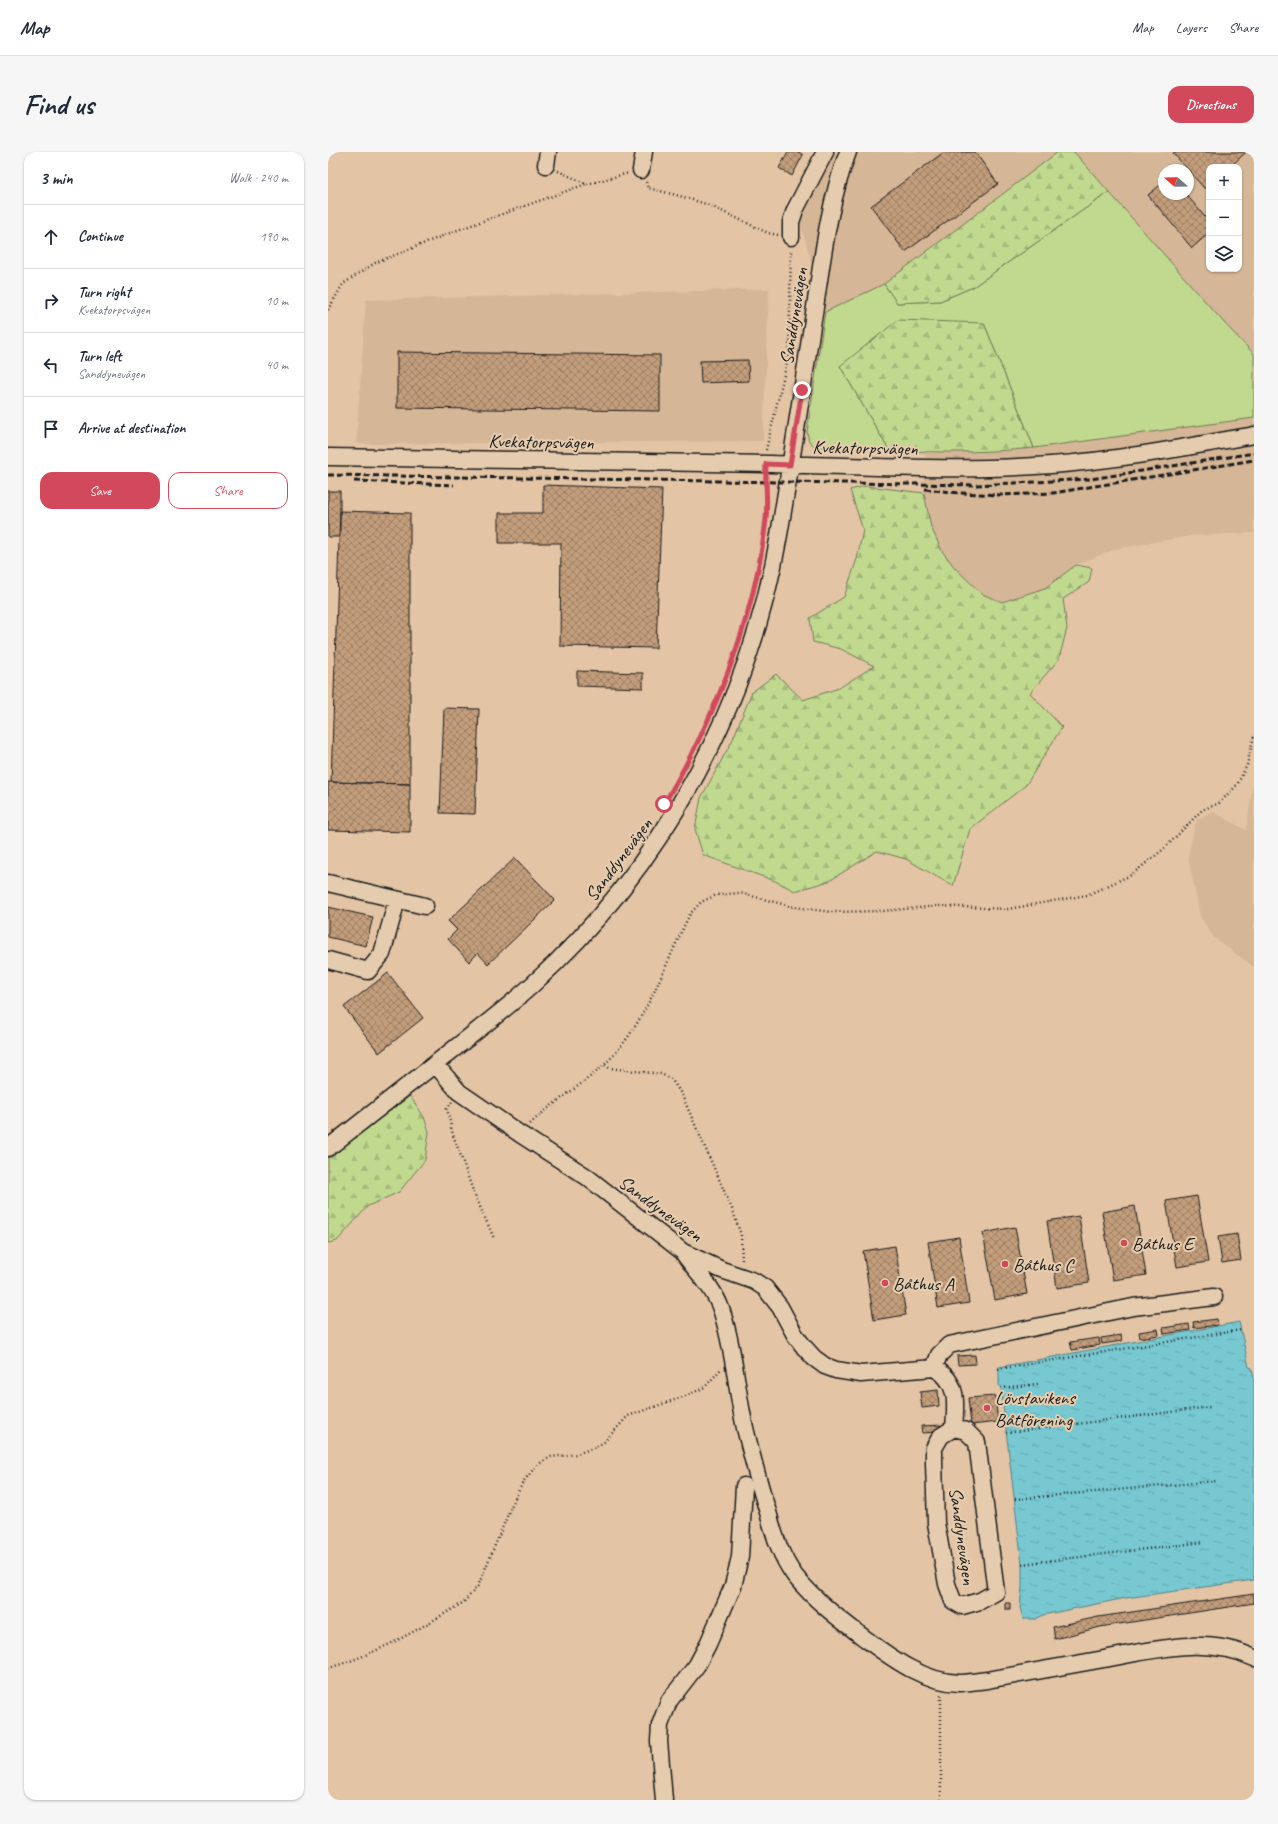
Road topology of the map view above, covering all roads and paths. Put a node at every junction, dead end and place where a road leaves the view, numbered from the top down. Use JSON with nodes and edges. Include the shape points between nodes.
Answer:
{"nodes":[{"id":1,"x":644,"y":152,"type":"edge"},
{"id":2,"x":825,"y":152,"type":"edge"},
{"id":3,"x":848,"y":152,"type":"edge"},
{"id":4,"x":547,"y":158,"type":"edge"},
{"id":5,"x":641,"y":170,"type":"junction"},
{"id":6,"x":587,"y":184,"type":"junction"},
{"id":7,"x":791,"y":237,"type":"junction"},
{"id":8,"x":328,"y":310,"type":"edge"},
{"id":9,"x":1254,"y":435,"type":"edge"},
{"id":10,"x":328,"y":457,"type":"edge"},
{"id":11,"x":766,"y":464,"type":"junction"},
{"id":12,"x":790,"y":465,"type":"junction"},
{"id":13,"x":765,"y":526,"type":"dead end"},
{"id":14,"x":1254,"y":736,"type":"edge"},
{"id":15,"x":328,"y":883,"type":"edge"},
{"id":16,"x":397,"y":900,"type":"junction"},
{"id":17,"x":425,"y":906,"type":"dead end"},
{"id":18,"x":328,"y":960,"type":"edge"},
{"id":19,"x":435,"y":1064,"type":"junction"},
{"id":20,"x":604,"y":1065,"type":"junction"},
{"id":21,"x":459,"y":1092,"type":"junction"},
{"id":22,"x":520,"y":1134,"type":"junction"},
{"id":23,"x":328,"y":1148,"type":"edge"},
{"id":24,"x":494,"y":1238,"type":"dead end"},
{"id":25,"x":683,"y":1252,"type":"junction"},
{"id":26,"x":738,"y":1274,"type":"junction"},
{"id":27,"x":1214,"y":1297,"type":"dead end"},
{"id":28,"x":1241,"y":1330,"type":"dead end"},
{"id":29,"x":734,"y":1357,"type":"junction"},
{"id":30,"x":934,"y":1368,"type":"junction"},
{"id":31,"x":998,"y":1370,"type":"dead end"},
{"id":32,"x":1038,"y":1384,"type":"dead end"},
{"id":33,"x":1001,"y":1388,"type":"dead end"},
{"id":34,"x":1210,"y":1407,"type":"dead end"},
{"id":35,"x":954,"y":1428,"type":"junction"},
{"id":36,"x":1006,"y":1433,"type":"dead end"},
{"id":37,"x":1217,"y":1481,"type":"dead end"},
{"id":38,"x":744,"y":1486,"type":"dead end"},
{"id":39,"x":1015,"y":1498,"type":"dead end"},
{"id":40,"x":1204,"y":1542,"type":"dead end"},
{"id":41,"x":1022,"y":1564,"type":"dead end"},
{"id":42,"x":1254,"y":1658,"type":"edge"},
{"id":43,"x":328,"y":1668,"type":"edge"},
{"id":44,"x":943,"y":1681,"type":"junction"},
{"id":45,"x":664,"y":1800,"type":"edge"},
{"id":46,"x":941,"y":1800,"type":"edge"}],
"edges":[{"from":1,"to":5,"type":"street"},
{"from":2,"to":7,"type":"street","via":[[795,210],[791,222]]},
{"from":3,"to":12,"type":"street","name":"Sanddynevägen","via":[[826,235]]},
{"from":4,"to":6,"type":"path"},
{"from":5,"to":6,"type":"path"},
{"from":5,"to":7,"type":"path","via":[[648,188],[709,205],[768,233]]},
{"from":6,"to":8,"type":"path","via":[[455,231],[375,263],[343,284]]},
{"from":7,"to":11,"type":"path","via":[[789,354],[766,447]]},
{"from":9,"to":12,"type":"street","name":"Kvekatorpsvägen","via":[[1148,453],[1053,465],[893,468]]},
{"from":10,"to":11,"type":"street","name":"Kvekatorpsvägen"},
{"from":11,"to":12,"type":"street","name":"Kvekatorpsvägen"},
{"from":11,"to":13,"type":"path"},
{"from":12,"to":19,"type":"street","name":"Sanddynevägen","via":[[770,582],[742,675],[714,741],[672,819],[621,892],[577,942],[533,985]]},
{"from":14,"to":20,"type":"path","via":[[1247,765],[1237,785],[1219,802],[1202,810],[1165,848],[1131,875],[1087,896],[1008,909],[939,906],[838,912],[794,907],[740,893],[716,895],[701,902],[690,914],[645,1012]]},
{"from":15,"to":16,"type":"street"},
{"from":16,"to":17,"type":"street"},
{"from":16,"to":18,"type":"street","via":[[382,954],[368,971]]},
{"from":19,"to":21,"type":"street","name":"Sanddynevägen"},
{"from":19,"to":23,"type":"street","name":"Sanddynevägen"},
{"from":20,"to":22,"type":"path"},
{"from":20,"to":26,"type":"path","via":[[609,1068],[661,1074],[671,1079],[681,1093],[741,1235],[743,1252]]},
{"from":21,"to":22,"type":"street","name":"Sanddynevägen"},
{"from":21,"to":24,"type":"path","via":[[447,1109],[453,1135],[473,1191]]},
{"from":22,"to":25,"type":"street","name":"Sanddynevägen","via":[[587,1178]]},
{"from":25,"to":26,"type":"street","name":"Sanddynevägen","via":[[722,1270]]},
{"from":25,"to":29,"type":"street","via":[[706,1283],[720,1308]]},
{"from":26,"to":30,"type":"street","name":"Sanddynevägen","via":[[765,1288],[780,1307],[804,1347],[825,1366],[861,1374]]},
{"from":27,"to":30,"type":"street","via":[[1133,1307],[948,1345],[939,1355]]},
{"from":28,"to":31,"type":"path"},
{"from":29,"to":43,"type":"path","via":[[729,1359],[705,1387],[628,1416],[596,1447],[577,1454],[551,1457],[537,1465],[523,1482],[472,1595],[437,1619],[393,1642]]},
{"from":29,"to":44,"type":"street","via":[[745,1427],[763,1498],[778,1546],[794,1575],[824,1606],[885,1654],[919,1673]]},
{"from":30,"to":35,"type":"street","via":[[943,1372],[953,1385],[956,1409]]},
{"from":32,"to":33,"type":"path"},
{"from":34,"to":36,"type":"path"},
{"from":35,"to":35,"type":"street","name":"Sanddynevägen","via":[[966,1431],[977,1442],[996,1592],[962,1606],[952,1601],[936,1523],[934,1448],[942,1436]]},
{"from":37,"to":39,"type":"path"},
{"from":38,"to":45,"type":"street","via":[[740,1557],[733,1586],[708,1644],[697,1665],[669,1701],[660,1726]]},
{"from":40,"to":41,"type":"path"},
{"from":42,"to":44,"type":"street","via":[[1240,1652],[1202,1645],[1169,1647],[986,1680],[960,1683]]},
{"from":44,"to":46,"type":"path"}]}
